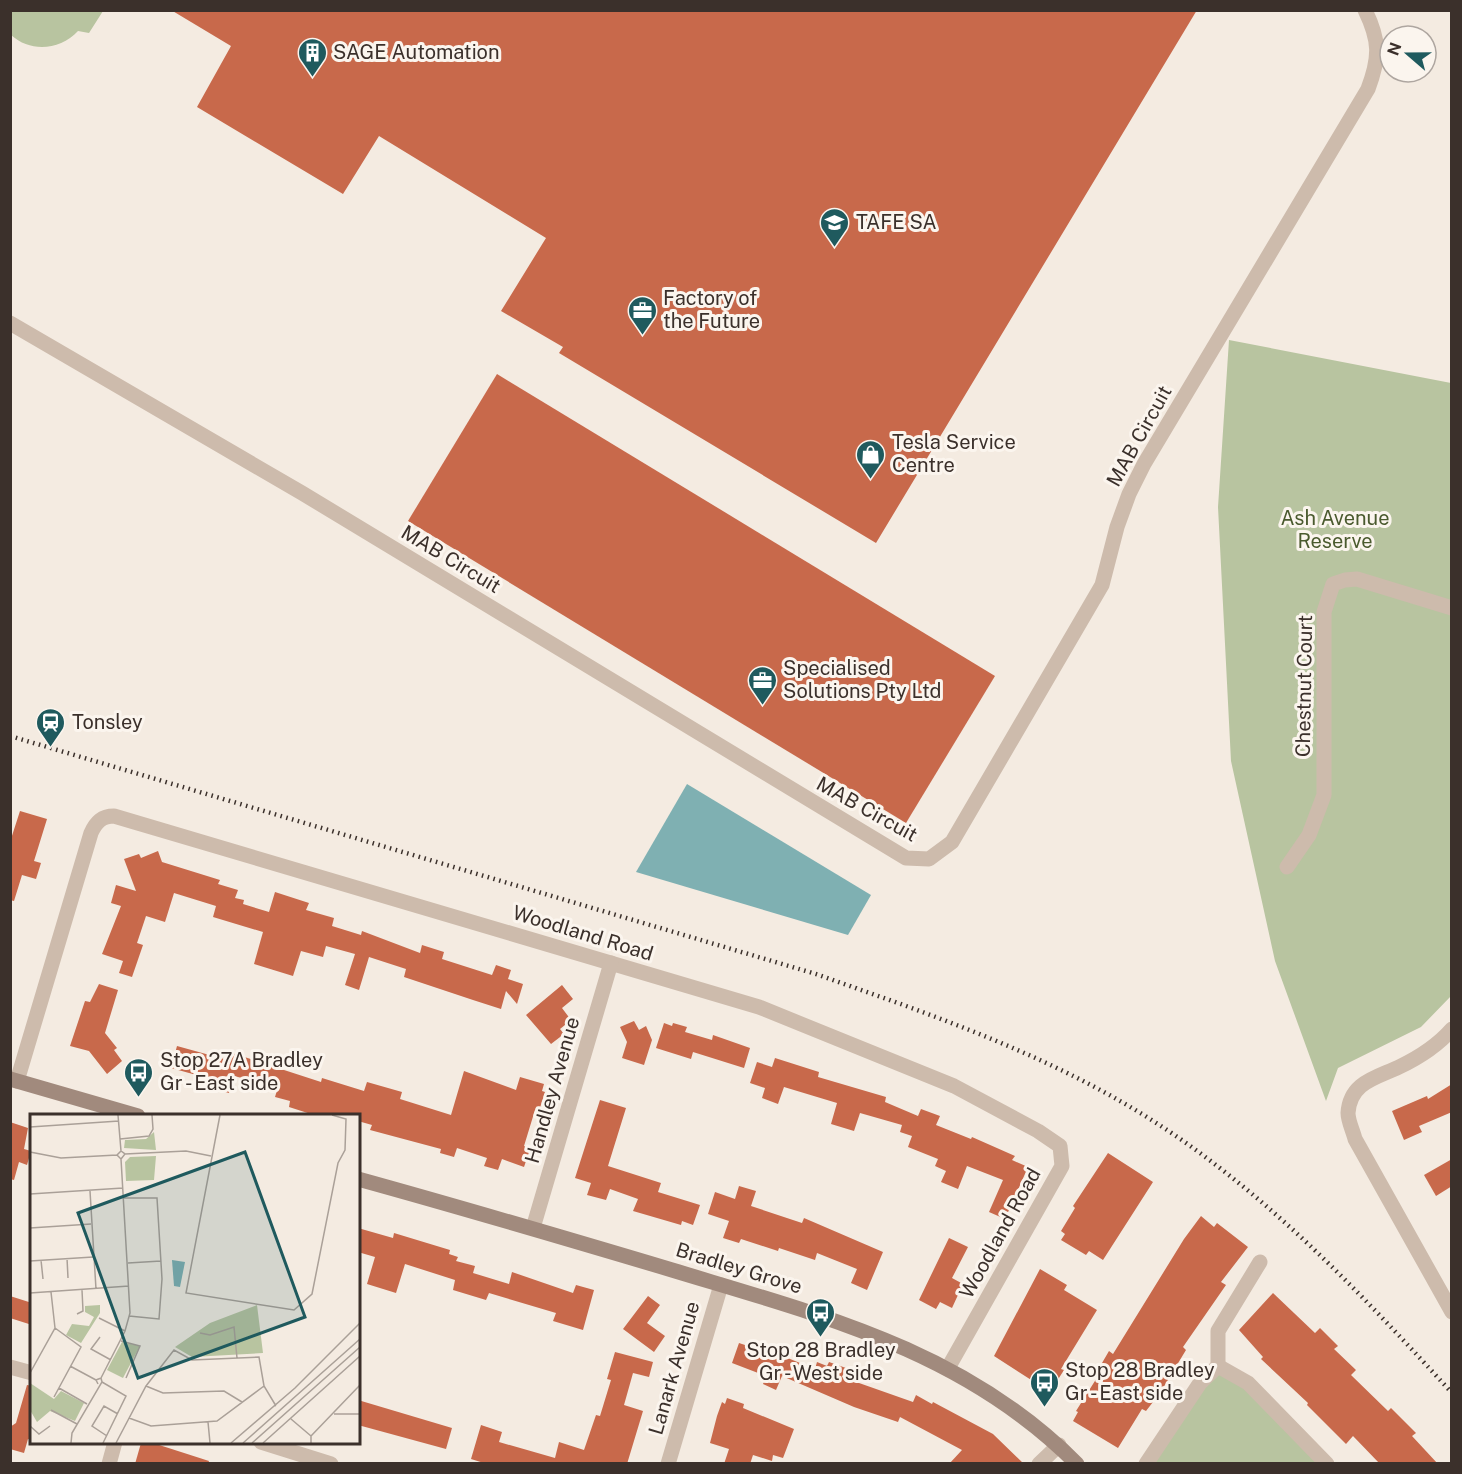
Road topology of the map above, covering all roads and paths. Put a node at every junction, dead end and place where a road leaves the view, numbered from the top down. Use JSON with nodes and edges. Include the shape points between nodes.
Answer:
{"nodes":[{"id":1,"x":1365,"y":10,"type":"edge"},
{"id":2,"x":11,"y":324,"type":"edge"},
{"id":3,"x":1452,"y":608,"type":"edge"},
{"id":4,"x":1287,"y":867,"type":"dead end"},
{"id":5,"x":611,"y":963,"type":"junction"},
{"id":6,"x":1452,"y":1029,"type":"edge"},
{"id":7,"x":14,"y":1080,"type":"edge"},
{"id":8,"x":131,"y":1114,"type":"edge"},
{"id":9,"x":360,"y":1180,"type":"edge"},
{"id":10,"x":533,"y":1228,"type":"junction"},
{"id":11,"x":1260,"y":1262,"type":"dead end"},
{"id":12,"x":721,"y":1285,"type":"junction"},
{"id":13,"x":1452,"y":1312,"type":"edge"},
{"id":14,"x":1218,"y":1366,"type":"junction"},
{"id":15,"x":10,"y":1367,"type":"edge"},
{"id":16,"x":948,"y":1368,"type":"junction"},
{"id":17,"x":30,"y":1372,"type":"edge"},
{"id":18,"x":116,"y":1444,"type":"edge"},
{"id":19,"x":264,"y":1444,"type":"edge"},
{"id":20,"x":1059,"y":1445,"type":"junction"},
{"id":21,"x":109,"y":1464,"type":"edge"},
{"id":22,"x":331,"y":1464,"type":"edge"},
{"id":23,"x":668,"y":1464,"type":"edge"},
{"id":24,"x":1039,"y":1464,"type":"edge"},
{"id":25,"x":1077,"y":1464,"type":"edge"},
{"id":26,"x":1146,"y":1464,"type":"edge"},
{"id":27,"x":1327,"y":1464,"type":"edge"}],
"edges":[{"from":1,"to":2,"type":"street","name":"MAB Circuit","via":[[1377,35],[1376,66],[1368,89],[1144,464],[1117,527],[1102,585],[952,842],[929,859],[906,858],[302,494]]},
{"from":3,"to":4,"type":"street","name":"Chestnut Court","via":[[1357,579],[1333,584],[1324,612],[1324,795],[1310,835]]},
{"from":5,"to":7,"type":"street","name":"Woodland Road","via":[[107,816],[91,833]]},
{"from":5,"to":10,"type":"street","name":"Handley Avenue"},
{"from":5,"to":16,"type":"street","name":"Woodland Road","via":[[759,1007],[954,1086],[1060,1146],[1062,1166]]},
{"from":6,"to":13,"type":"street","via":[[1443,1040],[1401,1066],[1365,1081],[1353,1092],[1348,1114],[1355,1139]]},
{"from":7,"to":8,"type":"street"},
{"from":9,"to":10,"type":"street","name":"Bradley Grove"},
{"from":10,"to":12,"type":"street","name":"Bradley Grove"},
{"from":11,"to":14,"type":"street","via":[[1218,1331]]},
{"from":12,"to":16,"type":"street","name":"Bradley Grove","via":[[837,1320]]},
{"from":12,"to":23,"type":"street","name":"Lanark Avenue"},
{"from":14,"to":26,"type":"street","via":[[1200,1383]]},
{"from":14,"to":27,"type":"street","via":[[1248,1383]]},
{"from":15,"to":17,"type":"street"},
{"from":16,"to":20,"type":"street","name":"Bradley Grove","via":[[998,1398]]},
{"from":18,"to":21,"type":"street"},
{"from":19,"to":22,"type":"street"},
{"from":20,"to":24,"type":"street"},
{"from":20,"to":25,"type":"street","name":"Bradley Grove"}]}
